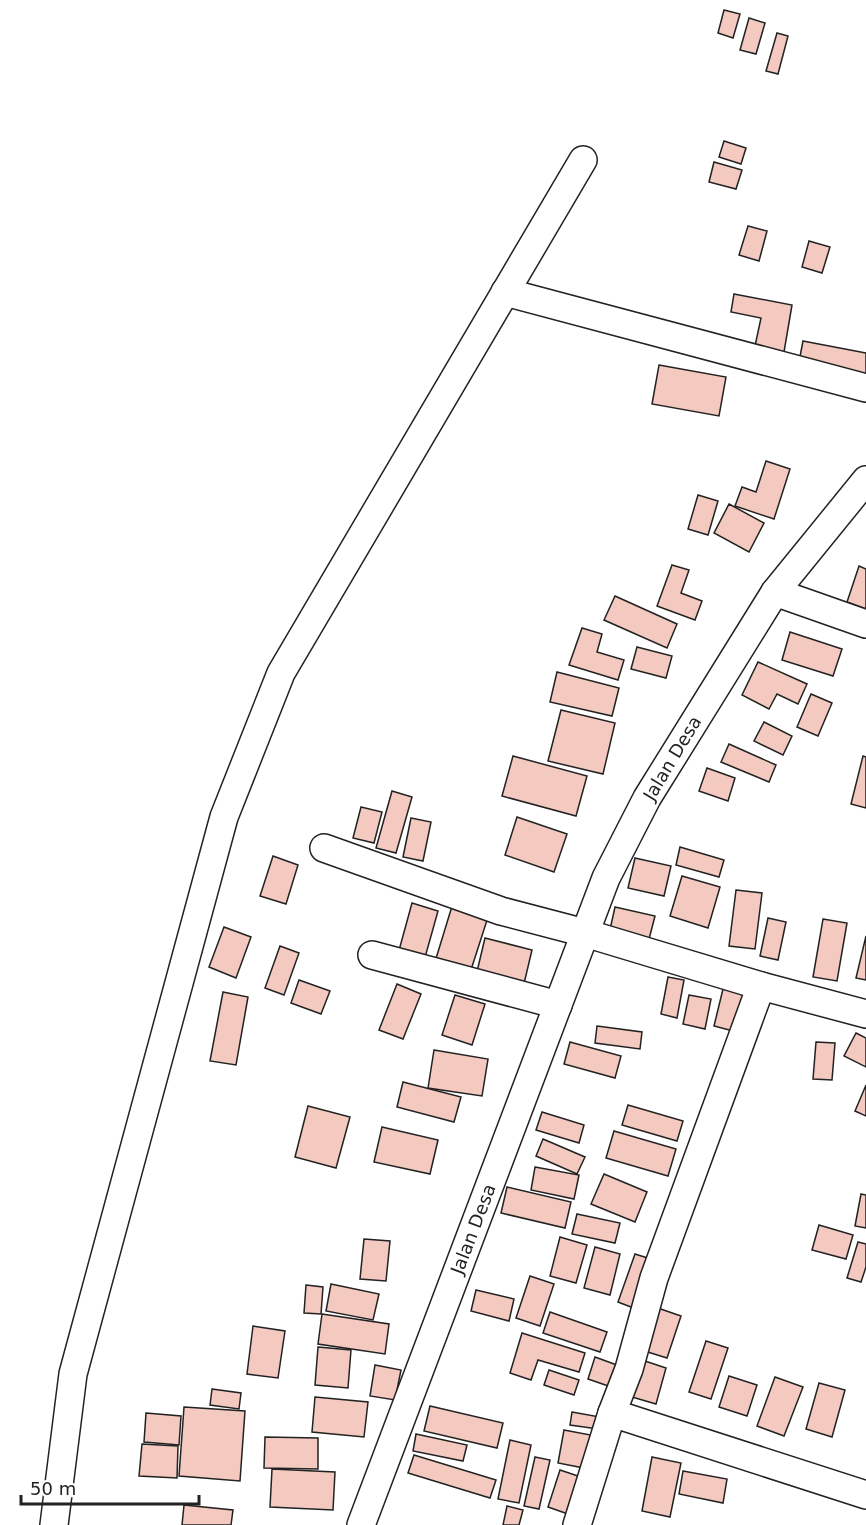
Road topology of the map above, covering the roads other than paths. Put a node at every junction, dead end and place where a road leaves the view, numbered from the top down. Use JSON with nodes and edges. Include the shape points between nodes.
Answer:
{"nodes":[{"id":1,"x":583,"y":160,"type":"dead end"},
{"id":2,"x":505,"y":292,"type":"junction"},
{"id":3,"x":866,"y":388,"type":"edge"},
{"id":4,"x":866,"y":480,"type":"edge"},
{"id":5,"x":775,"y":592,"type":"junction"},
{"id":6,"x":866,"y":624,"type":"edge"},
{"id":7,"x":324,"y":848,"type":"dead end"},
{"id":8,"x":568,"y":929,"type":"junction"},
{"id":9,"x":372,"y":955,"type":"dead end"},
{"id":10,"x":761,"y":986,"type":"junction"},
{"id":11,"x":558,"y":1005,"type":"junction"},
{"id":12,"x":866,"y":1014,"type":"edge"},
{"id":13,"x":612,"y":1413,"type":"junction"},
{"id":14,"x":866,"y":1495,"type":"edge"},
{"id":15,"x":54,"y":1525,"type":"edge"},
{"id":16,"x":361,"y":1525,"type":"edge"},
{"id":17,"x":577,"y":1525,"type":"edge"}],
"edges":[{"from":1,"to":2,"type":"street"},
{"from":2,"to":3,"type":"street"},
{"from":2,"to":15,"type":"street","via":[[281,673],[224,818],[73,1374]]},
{"from":4,"to":5,"type":"street","name":"Jalan Desa"},
{"from":5,"to":6,"type":"street"},
{"from":5,"to":8,"type":"street","name":"Jalan Desa","via":[[647,798],[606,878]]},
{"from":7,"to":8,"type":"street","via":[[501,911]]},
{"from":8,"to":10,"type":"street"},
{"from":8,"to":11,"type":"street","name":"Jalan Desa"},
{"from":9,"to":11,"type":"street"},
{"from":10,"to":12,"type":"street"},
{"from":10,"to":13,"type":"street","via":[[654,1278],[629,1370]]},
{"from":11,"to":16,"type":"street","name":"Jalan Desa"},
{"from":13,"to":14,"type":"street"},
{"from":13,"to":17,"type":"street"}]}
